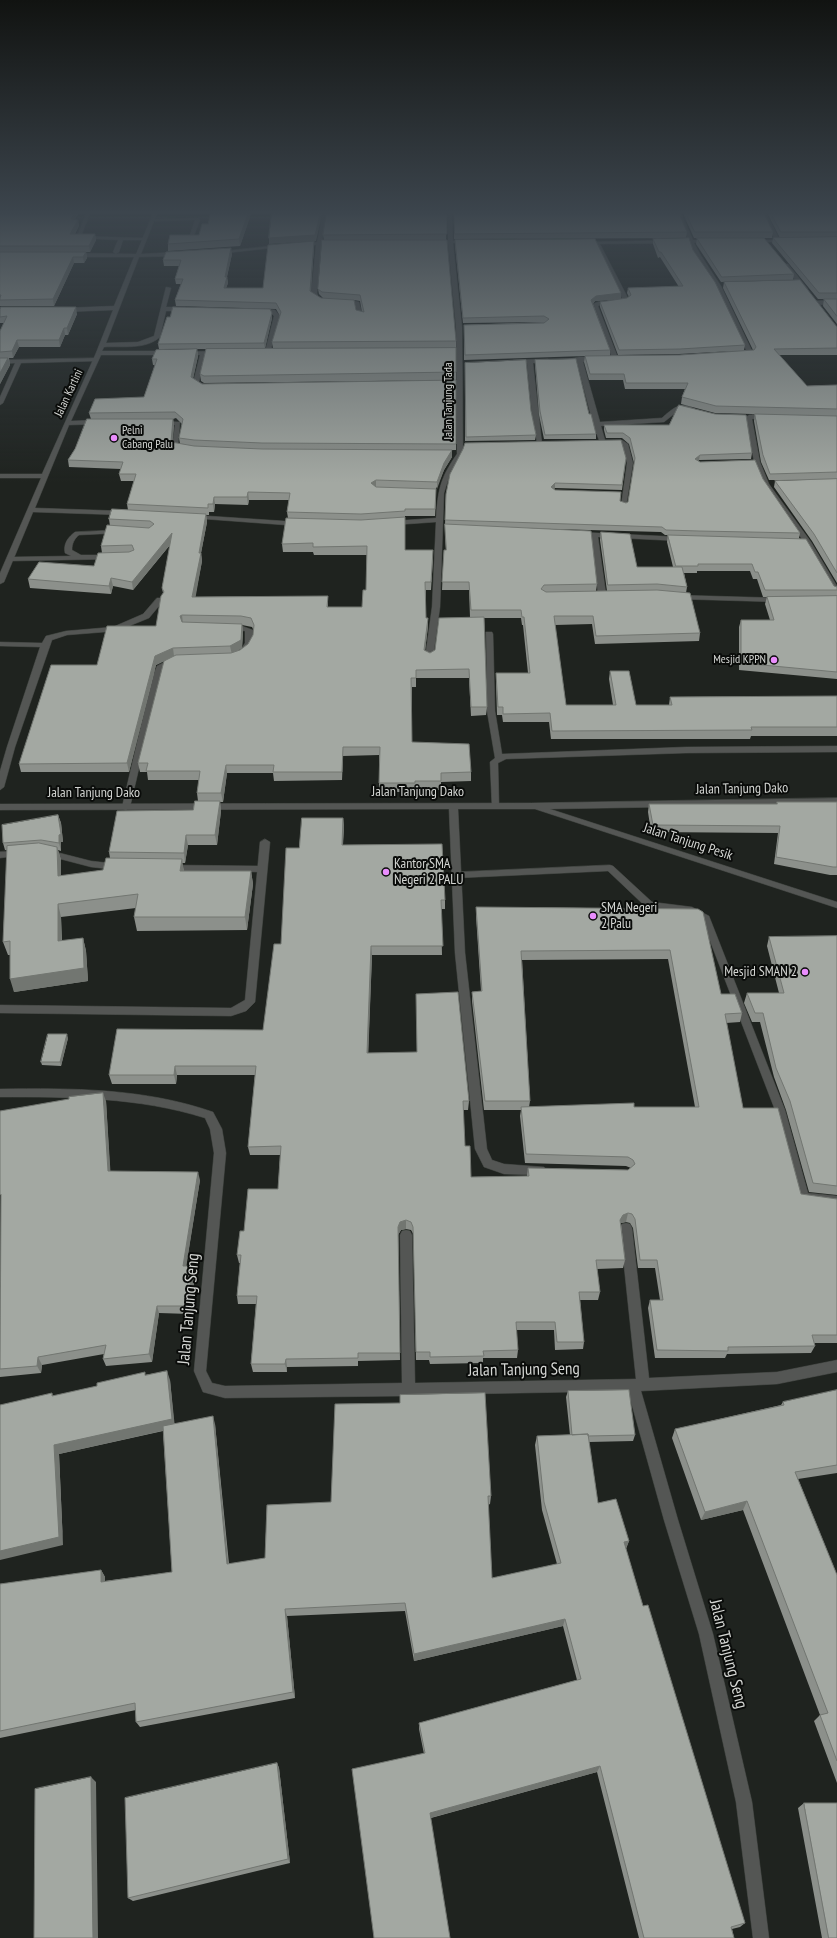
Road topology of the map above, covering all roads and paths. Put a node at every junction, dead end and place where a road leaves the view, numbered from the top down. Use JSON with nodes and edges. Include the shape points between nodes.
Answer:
{"nodes":[{"id":1,"x":119,"y":301,"type":"edge"},
{"id":2,"x":165,"y":301,"type":"edge"},
{"id":3,"x":347,"y":301,"type":"edge"},
{"id":4,"x":457,"y":301,"type":"edge"},
{"id":5,"x":624,"y":301,"type":"edge"},
{"id":6,"x":725,"y":301,"type":"edge"},
{"id":7,"x":837,"y":302,"type":"edge"},
{"id":8,"x":816,"y":303,"type":"joint"},
{"id":9,"x":116,"y":308,"type":"junction"},
{"id":10,"x":163,"y":309,"type":"junction"},
{"id":11,"x":194,"y":309,"type":"edge"},
{"id":12,"x":820,"y":309,"type":"edge"},
{"id":13,"x":56,"y":310,"type":"edge"},
{"id":14,"x":247,"y":310,"type":"edge"},
{"id":15,"x":361,"y":316,"type":"edge"},
{"id":16,"x":459,"y":327,"type":"junction"},
{"id":17,"x":467,"y":327,"type":"edge"},
{"id":18,"x":102,"y":345,"type":"junction"},
{"id":19,"x":460,"y":351,"type":"junction"},
{"id":20,"x":260,"y":352,"type":"edge"},
{"id":21,"x":268,"y":352,"type":"junction"},
{"id":22,"x":275,"y":352,"type":"edge"},
{"id":23,"x":452,"y":352,"type":"edge"},
{"id":24,"x":99,"y":353,"type":"junction"},
{"id":25,"x":171,"y":353,"type":"edge"},
{"id":26,"x":179,"y":353,"type":"edge"},
{"id":27,"x":203,"y":353,"type":"junction"},
{"id":28,"x":224,"y":353,"type":"edge"},
{"id":29,"x":734,"y":355,"type":"edge"},
{"id":30,"x":615,"y":358,"type":"junction"},
{"id":31,"x":623,"y":358,"type":"edge"},
{"id":32,"x":579,"y":359,"type":"junction"},
{"id":33,"x":96,"y":360,"type":"junction"},
{"id":34,"x":0,"y":362,"type":"edge"},
{"id":35,"x":19,"y":362,"type":"junction"},
{"id":36,"x":506,"y":362,"type":"edge"},
{"id":37,"x":530,"y":362,"type":"junction"},
{"id":38,"x":460,"y":364,"type":"junction"},
{"id":39,"x":467,"y":364,"type":"edge"},
{"id":40,"x":452,"y":383,"type":"edge"},
{"id":41,"x":460,"y":383,"type":"junction"},
{"id":42,"x":211,"y":387,"type":"edge"},
{"id":43,"x":0,"y":403,"type":"edge"},
{"id":44,"x":700,"y":411,"type":"edge"},
{"id":45,"x":779,"y":417,"type":"edge"},
{"id":46,"x":105,"y":422,"type":"edge"},
{"id":47,"x":155,"y":422,"type":"edge"},
{"id":48,"x":67,"y":423,"type":"junction"},
{"id":49,"x":596,"y":424,"type":"junction"},
{"id":50,"x":532,"y":443,"type":"edge"},
{"id":51,"x":540,"y":443,"type":"junction"},
{"id":52,"x":547,"y":443,"type":"edge"},
{"id":53,"x":460,"y":445,"type":"junction"},
{"id":54,"x":468,"y":445,"type":"edge"},
{"id":55,"x":189,"y":450,"type":"edge"},
{"id":56,"x":452,"y":454,"type":"edge"},
{"id":57,"x":460,"y":454,"type":"junction"},
{"id":58,"x":0,"y":476,"type":"edge"},
{"id":59,"x":45,"y":476,"type":"junction"},
{"id":60,"x":774,"y":483,"type":"edge"},
{"id":61,"x":766,"y":484,"type":"junction"},
{"id":62,"x":618,"y":493,"type":"edge"},
{"id":63,"x":626,"y":494,"type":"junction"},
{"id":64,"x":624,"y":506,"type":"edge"},
{"id":65,"x":31,"y":510,"type":"junction"},
{"id":66,"x":133,"y":514,"type":"edge"},
{"id":67,"x":187,"y":517,"type":"edge"},
{"id":68,"x":440,"y":520,"type":"junction"},
{"id":69,"x":310,"y":524,"type":"edge"},
{"id":70,"x":388,"y":524,"type":"edge"},
{"id":71,"x":129,"y":532,"type":"edge"},
{"id":72,"x":571,"y":534,"type":"edge"},
{"id":73,"x":594,"y":535,"type":"junction"},
{"id":74,"x":690,"y":539,"type":"edge"},
{"id":75,"x":799,"y":541,"type":"edge"},
{"id":76,"x":807,"y":542,"type":"junction"},
{"id":77,"x":117,"y":557,"type":"edge"},
{"id":78,"x":81,"y":558,"type":"junction"},
{"id":79,"x":11,"y":559,"type":"junction"},
{"id":80,"x":0,"y":582,"type":"edge"},
{"id":81,"x":837,"y":592,"type":"edge"},
{"id":82,"x":602,"y":594,"type":"edge"},
{"id":83,"x":668,"y":596,"type":"edge"},
{"id":84,"x":160,"y":600,"type":"edge"},
{"id":85,"x":789,"y":600,"type":"edge"},
{"id":86,"x":221,"y":628,"type":"edge"},
{"id":87,"x":489,"y":634,"type":"dead end"},
{"id":88,"x":0,"y":644,"type":"edge"},
{"id":89,"x":45,"y":645,"type":"junction"},
{"id":90,"x":233,"y":658,"type":"edge"},
{"id":91,"x":429,"y":658,"type":"edge"},
{"id":92,"x":182,"y":660,"type":"edge"},
{"id":93,"x":837,"y":749,"type":"edge"},
{"id":94,"x":499,"y":759,"type":"junction"},
{"id":95,"x":0,"y":787,"type":"edge"},
{"id":96,"x":837,"y":801,"type":"edge"},
{"id":97,"x":453,"y":805,"type":"junction"},
{"id":98,"x":495,"y":805,"type":"junction"},
{"id":99,"x":126,"y":806,"type":"junction"},
{"id":100,"x":531,"y":806,"type":"junction"},
{"id":101,"x":0,"y":807,"type":"edge"},
{"id":102,"x":264,"y":842,"type":"dead end"},
{"id":103,"x":0,"y":855,"type":"edge"},
{"id":104,"x":129,"y":868,"type":"edge"},
{"id":105,"x":160,"y":868,"type":"edge"},
{"id":106,"x":261,"y":869,"type":"junction"},
{"id":107,"x":457,"y":875,"type":"junction"},
{"id":108,"x":837,"y":905,"type":"edge"},
{"id":109,"x":0,"y":1009,"type":"edge"},
{"id":110,"x":0,"y":1092,"type":"edge"},
{"id":111,"x":550,"y":1170,"type":"edge"},
{"id":112,"x":837,"y":1201,"type":"edge"},
{"id":113,"x":626,"y":1228,"type":"edge"},
{"id":114,"x":406,"y":1235,"type":"edge"},
{"id":115,"x":837,"y":1366,"type":"edge"},
{"id":116,"x":638,"y":1385,"type":"junction"},
{"id":117,"x":410,"y":1391,"type":"junction"},
{"id":118,"x":761,"y":1938,"type":"edge"}],
"edges":[{"from":1,"to":9,"type":"street","name":"Jalan Kartini"},
{"from":2,"to":10,"type":"street"},
{"from":3,"to":15,"type":"street","via":[[357,303]]},
{"from":4,"to":16,"type":"street","name":"Jalan Tanjung Tada"},
{"from":5,"to":30,"type":"street","via":[[596,305]]},
{"from":6,"to":29,"type":"street","via":[[750,352]]},
{"from":7,"to":8,"type":"street"},
{"from":8,"to":12,"type":"street"},
{"from":9,"to":13,"type":"street"},
{"from":9,"to":18,"type":"street","name":"Jalan Kartini"},
{"from":10,"to":11,"type":"street"},
{"from":10,"to":18,"type":"street","via":[[157,337],[152,341]]},
{"from":14,"to":21,"type":"street","via":[[269,310],[276,313]]},
{"from":16,"to":17,"type":"street"},
{"from":16,"to":19,"type":"street","name":"Jalan Tanjung Tada"},
{"from":18,"to":24,"type":"street","name":"Jalan Kartini"},
{"from":19,"to":23,"type":"street"},
{"from":19,"to":38,"type":"street","name":"Jalan Tanjung Tada"},
{"from":20,"to":21,"type":"street"},
{"from":21,"to":22,"type":"street"},
{"from":24,"to":25,"type":"street"},
{"from":24,"to":33,"type":"street","name":"Jalan Kartini"},
{"from":26,"to":27,"type":"street"},
{"from":27,"to":28,"type":"street"},
{"from":27,"to":42,"type":"street","via":[[196,384]]},
{"from":30,"to":31,"type":"street"},
{"from":30,"to":32,"type":"street"},
{"from":32,"to":37,"type":"street"},
{"from":32,"to":49,"type":"street"},
{"from":33,"to":35,"type":"street"},
{"from":33,"to":48,"type":"street","name":"Jalan Kartini"},
{"from":34,"to":35,"type":"street"},
{"from":35,"to":43,"type":"street"},
{"from":36,"to":37,"type":"street"},
{"from":37,"to":51,"type":"street"},
{"from":38,"to":39,"type":"street"},
{"from":38,"to":41,"type":"street","name":"Jalan Tanjung Tada"},
{"from":40,"to":41,"type":"street"},
{"from":41,"to":53,"type":"street","name":"Jalan Tanjung Tada"},
{"from":44,"to":49,"type":"street","via":[[677,408],[664,420]]},
{"from":45,"to":61,"type":"street","via":[[746,417],[754,462]]},
{"from":46,"to":48,"type":"street"},
{"from":47,"to":55,"type":"street","via":[[178,423],[175,447]]},
{"from":48,"to":59,"type":"street","name":"Jalan Kartini"},
{"from":49,"to":63,"type":"street","via":[[598,442],[625,444],[630,462]]},
{"from":50,"to":51,"type":"street"},
{"from":51,"to":52,"type":"street"},
{"from":53,"to":54,"type":"street"},
{"from":53,"to":57,"type":"street","name":"Jalan Tanjung Tada"},
{"from":56,"to":57,"type":"street"},
{"from":57,"to":68,"type":"street","name":"Jalan Tanjung Tada","via":[[448,471],[438,493]]},
{"from":58,"to":59,"type":"street"},
{"from":59,"to":65,"type":"street","name":"Jalan Kartini"},
{"from":60,"to":61,"type":"street"},
{"from":61,"to":76,"type":"street"},
{"from":62,"to":63,"type":"street"},
{"from":63,"to":64,"type":"street"},
{"from":65,"to":66,"type":"street"},
{"from":65,"to":79,"type":"street","name":"Jalan Kartini"},
{"from":67,"to":69,"type":"street"},
{"from":68,"to":70,"type":"street"},
{"from":68,"to":91,"type":"street","name":"Jalan Tanjung Tada","via":[[444,529]]},
{"from":71,"to":78,"type":"street","via":[[77,533],[70,541],[68,551]]},
{"from":72,"to":73,"type":"street"},
{"from":73,"to":74,"type":"street"},
{"from":73,"to":82,"type":"street"},
{"from":75,"to":76,"type":"street"},
{"from":76,"to":81,"type":"street"},
{"from":77,"to":78,"type":"street"},
{"from":78,"to":79,"type":"street"},
{"from":79,"to":80,"type":"street","name":"Jalan Kartini"},
{"from":83,"to":85,"type":"street","via":[[696,599]]},
{"from":84,"to":89,"type":"street","via":[[146,616],[114,629],[56,635],[49,638]]},
{"from":86,"to":90,"type":"street","via":[[249,630],[247,649]]},
{"from":87,"to":94,"type":"street","via":[[491,711]]},
{"from":88,"to":89,"type":"street"},
{"from":89,"to":95,"type":"street"},
{"from":92,"to":99,"type":"street","via":[[168,662],[160,668]]},
{"from":93,"to":94,"type":"street","via":[[686,750],[504,756]]},
{"from":94,"to":98,"type":"street","via":[[494,762]]},
{"from":96,"to":100,"type":"street","name":"Jalan Tanjung Dako"},
{"from":97,"to":98,"type":"street","name":"Jalan Tanjung Dako"},
{"from":97,"to":99,"type":"street","name":"Jalan Tanjung Dako"},
{"from":97,"to":107,"type":"street"},
{"from":98,"to":100,"type":"street","name":"Jalan Tanjung Dako"},
{"from":99,"to":101,"type":"street","name":"Jalan Tanjung Dako"},
{"from":100,"to":108,"type":"street","name":"Jalan Tanjung Pesik"},
{"from":102,"to":106,"type":"street"},
{"from":103,"to":104,"type":"street","via":[[32,852],[70,857],[98,866]]},
{"from":105,"to":106,"type":"street"},
{"from":106,"to":109,"type":"street","via":[[250,1002],[242,1008],[231,1012]]},
{"from":107,"to":111,"type":"street","via":[[460,953],[481,1149],[488,1164],[504,1169]]},
{"from":107,"to":112,"type":"street","via":[[610,868],[649,905],[692,910],[706,918],[780,1110],[803,1198]]},
{"from":110,"to":117,"type":"street","name":"Jalan Tanjung Seng","via":[[111,1095],[189,1108],[209,1115],[216,1129],[220,1153],[200,1371],[208,1388],[225,1392]]},
{"from":113,"to":116,"type":"street"},
{"from":114,"to":117,"type":"street"},
{"from":115,"to":116,"type":"street","name":"Jalan Tanjung Seng","via":[[777,1378]]},
{"from":116,"to":117,"type":"street","name":"Jalan Tanjung Seng"},
{"from":116,"to":118,"type":"street","name":"Jalan Tanjung Seng","via":[[671,1520],[706,1634],[744,1802]]}]}
